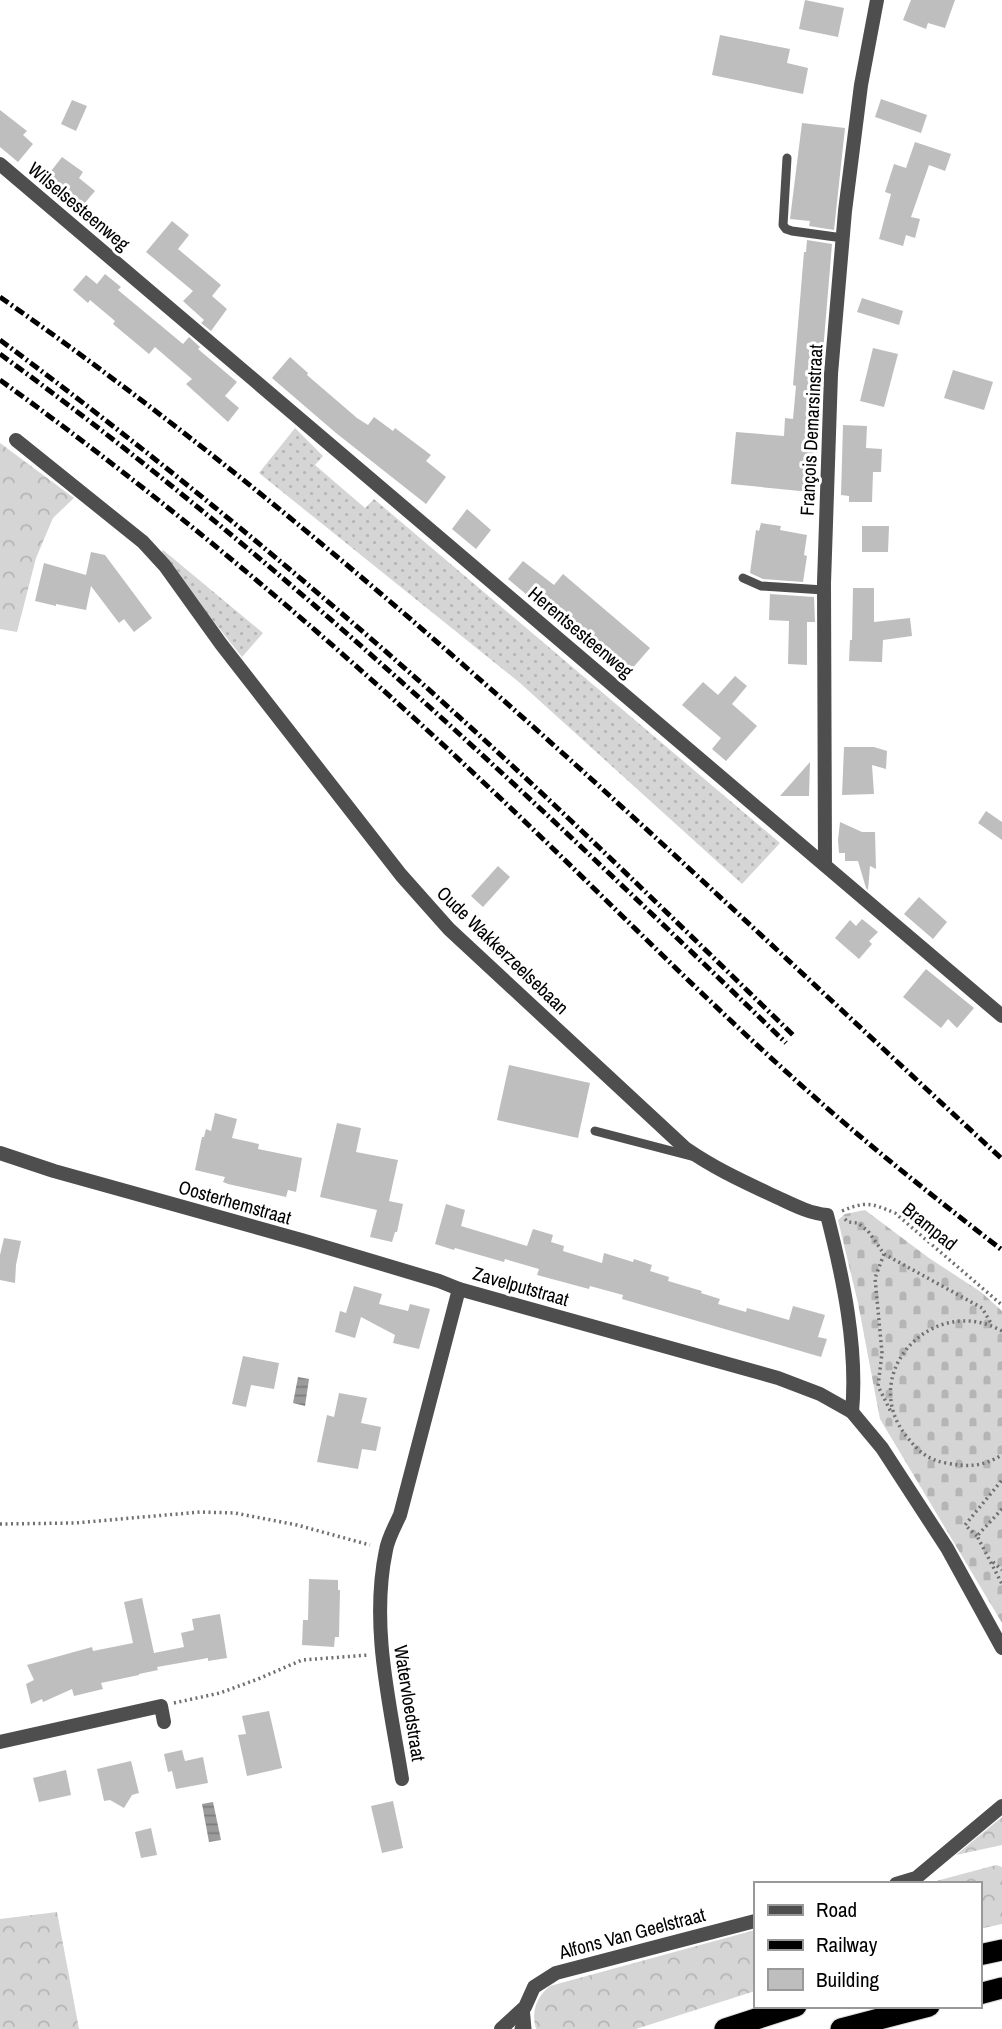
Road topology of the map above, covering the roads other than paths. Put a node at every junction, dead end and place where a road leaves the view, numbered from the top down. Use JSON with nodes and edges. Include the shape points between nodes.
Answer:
{"nodes":[{"id":1,"x":877,"y":0,"type":"edge"},
{"id":2,"x":787,"y":158,"type":"dead end"},
{"id":3,"x":0,"y":164,"type":"edge"},
{"id":4,"x":843,"y":238,"type":"junction"},
{"id":5,"x":134,"y":277,"type":"joint"},
{"id":6,"x":16,"y":440,"type":"dead end"},
{"id":7,"x":743,"y":578,"type":"dead end"},
{"id":8,"x":824,"y":590,"type":"junction"},
{"id":9,"x":825,"y":866,"type":"junction"},
{"id":10,"x":1002,"y":1016,"type":"edge"},
{"id":11,"x":595,"y":1131,"type":"dead end"},
{"id":12,"x":0,"y":1153,"type":"edge"},
{"id":13,"x":702,"y":1159,"type":"junction"},
{"id":14,"x":459,"y":1289,"type":"junction"},
{"id":15,"x":852,"y":1412,"type":"junction"},
{"id":16,"x":386,"y":1548,"type":"joint"},
{"id":17,"x":1002,"y":1648,"type":"edge"},
{"id":18,"x":164,"y":1722,"type":"dead end"},
{"id":19,"x":0,"y":1742,"type":"edge"},
{"id":20,"x":402,"y":1779,"type":"dead end"},
{"id":21,"x":1002,"y":1806,"type":"edge"},
{"id":22,"x":903,"y":1882,"type":"edge"},
{"id":23,"x":754,"y":1921,"type":"edge"},
{"id":24,"x":524,"y":2007,"type":"junction"},
{"id":25,"x":790,"y":2008,"type":"edge"},
{"id":26,"x":921,"y":2008,"type":"edge"},
{"id":27,"x":501,"y":2029,"type":"edge"},
{"id":28,"x":519,"y":2029,"type":"edge"},
{"id":29,"x":527,"y":2029,"type":"edge"},
{"id":30,"x":725,"y":2029,"type":"edge"},
{"id":31,"x":841,"y":2029,"type":"edge"}],
"edges":[{"from":1,"to":4,"type":"street","name":"François Demarsinstraat","via":[[861,85]]},
{"from":2,"to":4,"type":"lane","via":[[783,225],[792,231]]},
{"from":3,"to":5,"type":"street","name":"Wilselsesteenweg"},
{"from":4,"to":8,"type":"street","name":"François Demarsinstraat","via":[[831,374]]},
{"from":5,"to":9,"type":"street","name":"Herentsesteenweg"},
{"from":6,"to":13,"type":"street","name":"Oude Wakkerzeelsebaan","via":[[144,542],[401,875],[449,929],[685,1149]]},
{"from":7,"to":8,"type":"lane","via":[[761,586]]},
{"from":8,"to":9,"type":"street","name":"François Demarsinstraat"},
{"from":9,"to":10,"type":"street","name":"Herentsesteenweg"},
{"from":11,"to":13,"type":"lane"},
{"from":12,"to":14,"type":"street","name":"Oosterhemstraat"},
{"from":13,"to":15,"type":"street","name":"Oude Wakkerzeelsebaan","via":[[812,1214],[827,1215],[846,1305],[854,1382]]},
{"from":14,"to":15,"type":"street","name":"Zavelputstraat","via":[[778,1378]]},
{"from":14,"to":16,"type":"street","name":"Zavelputstraat","via":[[400,1515]]},
{"from":15,"to":17,"type":"street","name":"Zavelputstraat","via":[[882,1448],[947,1548]]},
{"from":16,"to":20,"type":"street","name":"Watervloedstraat","via":[[381,1655]]},
{"from":18,"to":19,"type":"street","via":[[161,1706]]},
{"from":21,"to":22,"type":"street","via":[[916,1878]]},
{"from":23,"to":24,"type":"street","name":"Alfons Van Geelstraat","via":[[556,1973],[534,1987]]},
{"from":24,"to":27,"type":"street","name":"Alfons Van Geelstraat"},
{"from":24,"to":28,"type":"lane"},
{"from":24,"to":29,"type":"lane"},
{"from":25,"to":30,"type":"highway"},
{"from":26,"to":31,"type":"highway"}]}
